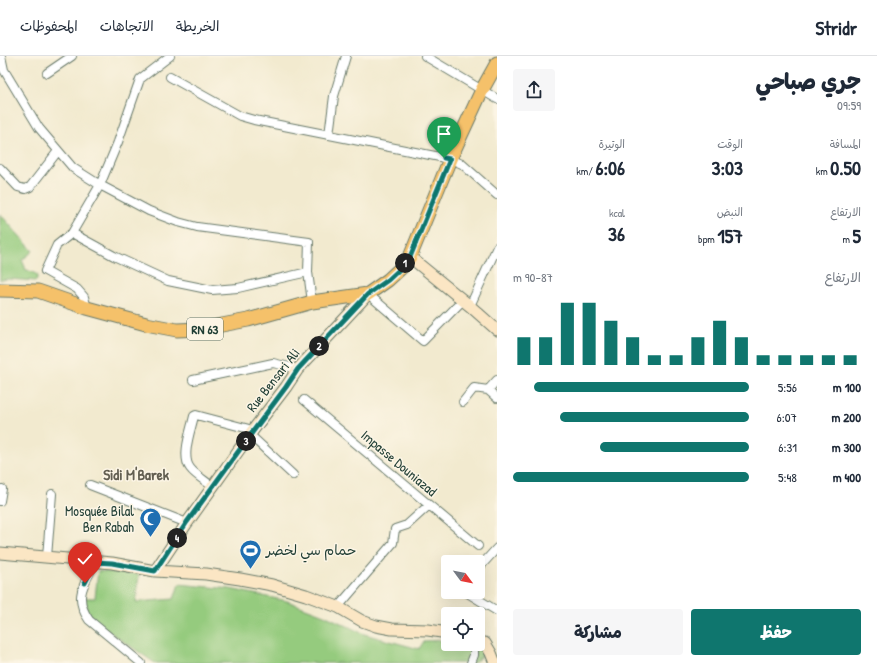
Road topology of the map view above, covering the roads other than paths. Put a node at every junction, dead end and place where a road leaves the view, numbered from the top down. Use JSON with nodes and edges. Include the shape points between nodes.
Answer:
{"nodes":[{"id":1,"x":1,"y":56,"type":"edge"},
{"id":2,"x":72,"y":56,"type":"edge"},
{"id":3,"x":170,"y":56,"type":"edge"},
{"id":4,"x":346,"y":56,"type":"edge"},
{"id":5,"x":425,"y":56,"type":"edge"},
{"id":6,"x":496,"y":66,"type":"edge"},
{"id":7,"x":48,"y":73,"type":"dead end"},
{"id":8,"x":170,"y":77,"type":"dead end"},
{"id":9,"x":482,"y":90,"type":"junction"},
{"id":10,"x":497,"y":99,"type":"edge"},
{"id":11,"x":330,"y":135,"type":"junction"},
{"id":12,"x":58,"y":151,"type":"junction"},
{"id":13,"x":450,"y":159,"type":"junction"},
{"id":14,"x":0,"y":168,"type":"edge"},
{"id":15,"x":100,"y":185,"type":"junction"},
{"id":16,"x":497,"y":195,"type":"edge"},
{"id":17,"x":72,"y":233,"type":"junction"},
{"id":18,"x":497,"y":247,"type":"edge"},
{"id":19,"x":410,"y":257,"type":"junction"},
{"id":20,"x":308,"y":272,"type":"junction"},
{"id":21,"x":0,"y":290,"type":"edge"},
{"id":22,"x":368,"y":294,"type":"junction"},
{"id":23,"x":312,"y":302,"type":"junction"},
{"id":24,"x":467,"y":303,"type":"junction"},
{"id":25,"x":87,"y":308,"type":"junction"},
{"id":26,"x":497,"y":330,"type":"edge"},
{"id":27,"x":298,"y":369,"type":"junction"},
{"id":28,"x":193,"y":380,"type":"dead end"},
{"id":29,"x":497,"y":380,"type":"edge"},
{"id":30,"x":488,"y":390,"type":"junction"},
{"id":31,"x":497,"y":398,"type":"edge"},
{"id":32,"x":304,"y":400,"type":"dead end"},
{"id":33,"x":463,"y":402,"type":"dead end"},
{"id":34,"x":252,"y":433,"type":"junction"},
{"id":35,"x":294,"y":475,"type":"dead end"},
{"id":36,"x":90,"y":485,"type":"dead end"},
{"id":37,"x":213,"y":487,"type":"junction"},
{"id":38,"x":2,"y":489,"type":"dead end"},
{"id":39,"x":52,"y":494,"type":"dead end"},
{"id":40,"x":0,"y":501,"type":"edge"},
{"id":41,"x":429,"y":505,"type":"junction"},
{"id":42,"x":187,"y":522,"type":"junction"},
{"id":43,"x":478,"y":546,"type":"dead end"},
{"id":44,"x":497,"y":548,"type":"edge"},
{"id":45,"x":0,"y":553,"type":"edge"},
{"id":46,"x":47,"y":557,"type":"junction"},
{"id":47,"x":485,"y":561,"type":"edge"},
{"id":48,"x":95,"y":562,"type":"junction"},
{"id":49,"x":155,"y":571,"type":"junction"},
{"id":50,"x":477,"y":599,"type":"edge"},
{"id":51,"x":338,"y":607,"type":"junction"},
{"id":52,"x":497,"y":611,"type":"edge"},
{"id":53,"x":441,"y":632,"type":"edge"},
{"id":54,"x":485,"y":643,"type":"edge"},
{"id":55,"x":497,"y":645,"type":"edge"},
{"id":56,"x":485,"y":648,"type":"edge"},
{"id":57,"x":476,"y":651,"type":"edge"},
{"id":58,"x":496,"y":662,"type":"edge"},
{"id":59,"x":141,"y":663,"type":"edge"},
{"id":60,"x":471,"y":663,"type":"edge"}],
"edges":[{"from":1,"to":12,"type":"street","via":[[4,70],[16,92],[39,128]]},
{"from":2,"to":7,"type":"street"},
{"from":3,"to":15,"type":"street","via":[[140,79]]},
{"from":4,"to":11,"type":"street","via":[[334,96]]},
{"from":5,"to":9,"type":"street"},
{"from":6,"to":9,"type":"main road","number":"RN 63"},
{"from":8,"to":11,"type":"street","via":[[240,116]]},
{"from":9,"to":10,"type":"street"},
{"from":9,"to":13,"type":"main road","number":"RN 63"},
{"from":11,"to":13,"type":"street"},
{"from":12,"to":14,"type":"street","via":[[30,187],[25,189],[18,187]]},
{"from":12,"to":15,"type":"street","via":[[73,168]]},
{"from":13,"to":16,"type":"street","via":[[462,164]]},
{"from":13,"to":19,"type":"main road","number":"RN 63"},
{"from":15,"to":17,"type":"street"},
{"from":15,"to":20,"type":"street","via":[[149,211],[197,227],[308,242]]},
{"from":17,"to":20,"type":"street","via":[[168,281],[212,290],[238,288]]},
{"from":17,"to":25,"type":"street","via":[[57,245],[45,271],[77,289],[84,297]]},
{"from":18,"to":24,"type":"street"},
{"from":19,"to":22,"type":"main road","number":"RN 63","via":[[388,280]]},
{"from":19,"to":24,"type":"main road"},
{"from":20,"to":23,"type":"street"},
{"from":21,"to":25,"type":"main road","number":"RN 63","via":[[38,291]]},
{"from":22,"to":23,"type":"main road","number":"RN 63"},
{"from":22,"to":24,"type":"street","via":[[423,341]]},
{"from":22,"to":27,"type":"main road","name":"Rue Bensari Ali"},
{"from":23,"to":25,"type":"main road","number":"RN 63","via":[[248,320],[201,329],[177,330]]},
{"from":24,"to":26,"type":"main road"},
{"from":27,"to":28,"type":"street","via":[[273,364]]},
{"from":27,"to":34,"type":"main road","name":"Rue Bensari Ali"},
{"from":29,"to":30,"type":"street"},
{"from":30,"to":31,"type":"street"},
{"from":30,"to":33,"type":"street","via":[[474,388]]},
{"from":32,"to":41,"type":"street","name":"Impasse Douniazad"},
{"from":34,"to":35,"type":"street"},
{"from":34,"to":37,"type":"main road","name":"Rue Bensari Ali"},
{"from":34,"to":37,"type":"street","via":[[194,416],[186,454],[187,462],[191,469]]},
{"from":36,"to":42,"type":"street"},
{"from":37,"to":42,"type":"main road","name":"Rue Bensari Ali"},
{"from":38,"to":40,"type":"street"},
{"from":39,"to":46,"type":"street"},
{"from":41,"to":43,"type":"street","name":"Impasse Douniazad"},
{"from":41,"to":51,"type":"street","via":[[407,525],[395,529],[393,543]]},
{"from":42,"to":49,"type":"main road","name":"Rue Bensari Ali"},
{"from":44,"to":47,"type":"street"},
{"from":45,"to":46,"type":"main road"},
{"from":46,"to":48,"type":"main road"},
{"from":48,"to":49,"type":"main road"},
{"from":48,"to":59,"type":"street","via":[[81,596],[82,611],[119,647]]},
{"from":49,"to":51,"type":"main road","via":[[206,574],[272,585]]},
{"from":50,"to":52,"type":"street"},
{"from":51,"to":53,"type":"main road","via":[[376,626]]},
{"from":54,"to":55,"type":"main road"},
{"from":56,"to":58,"type":"main road"},
{"from":57,"to":60,"type":"street"}]}
